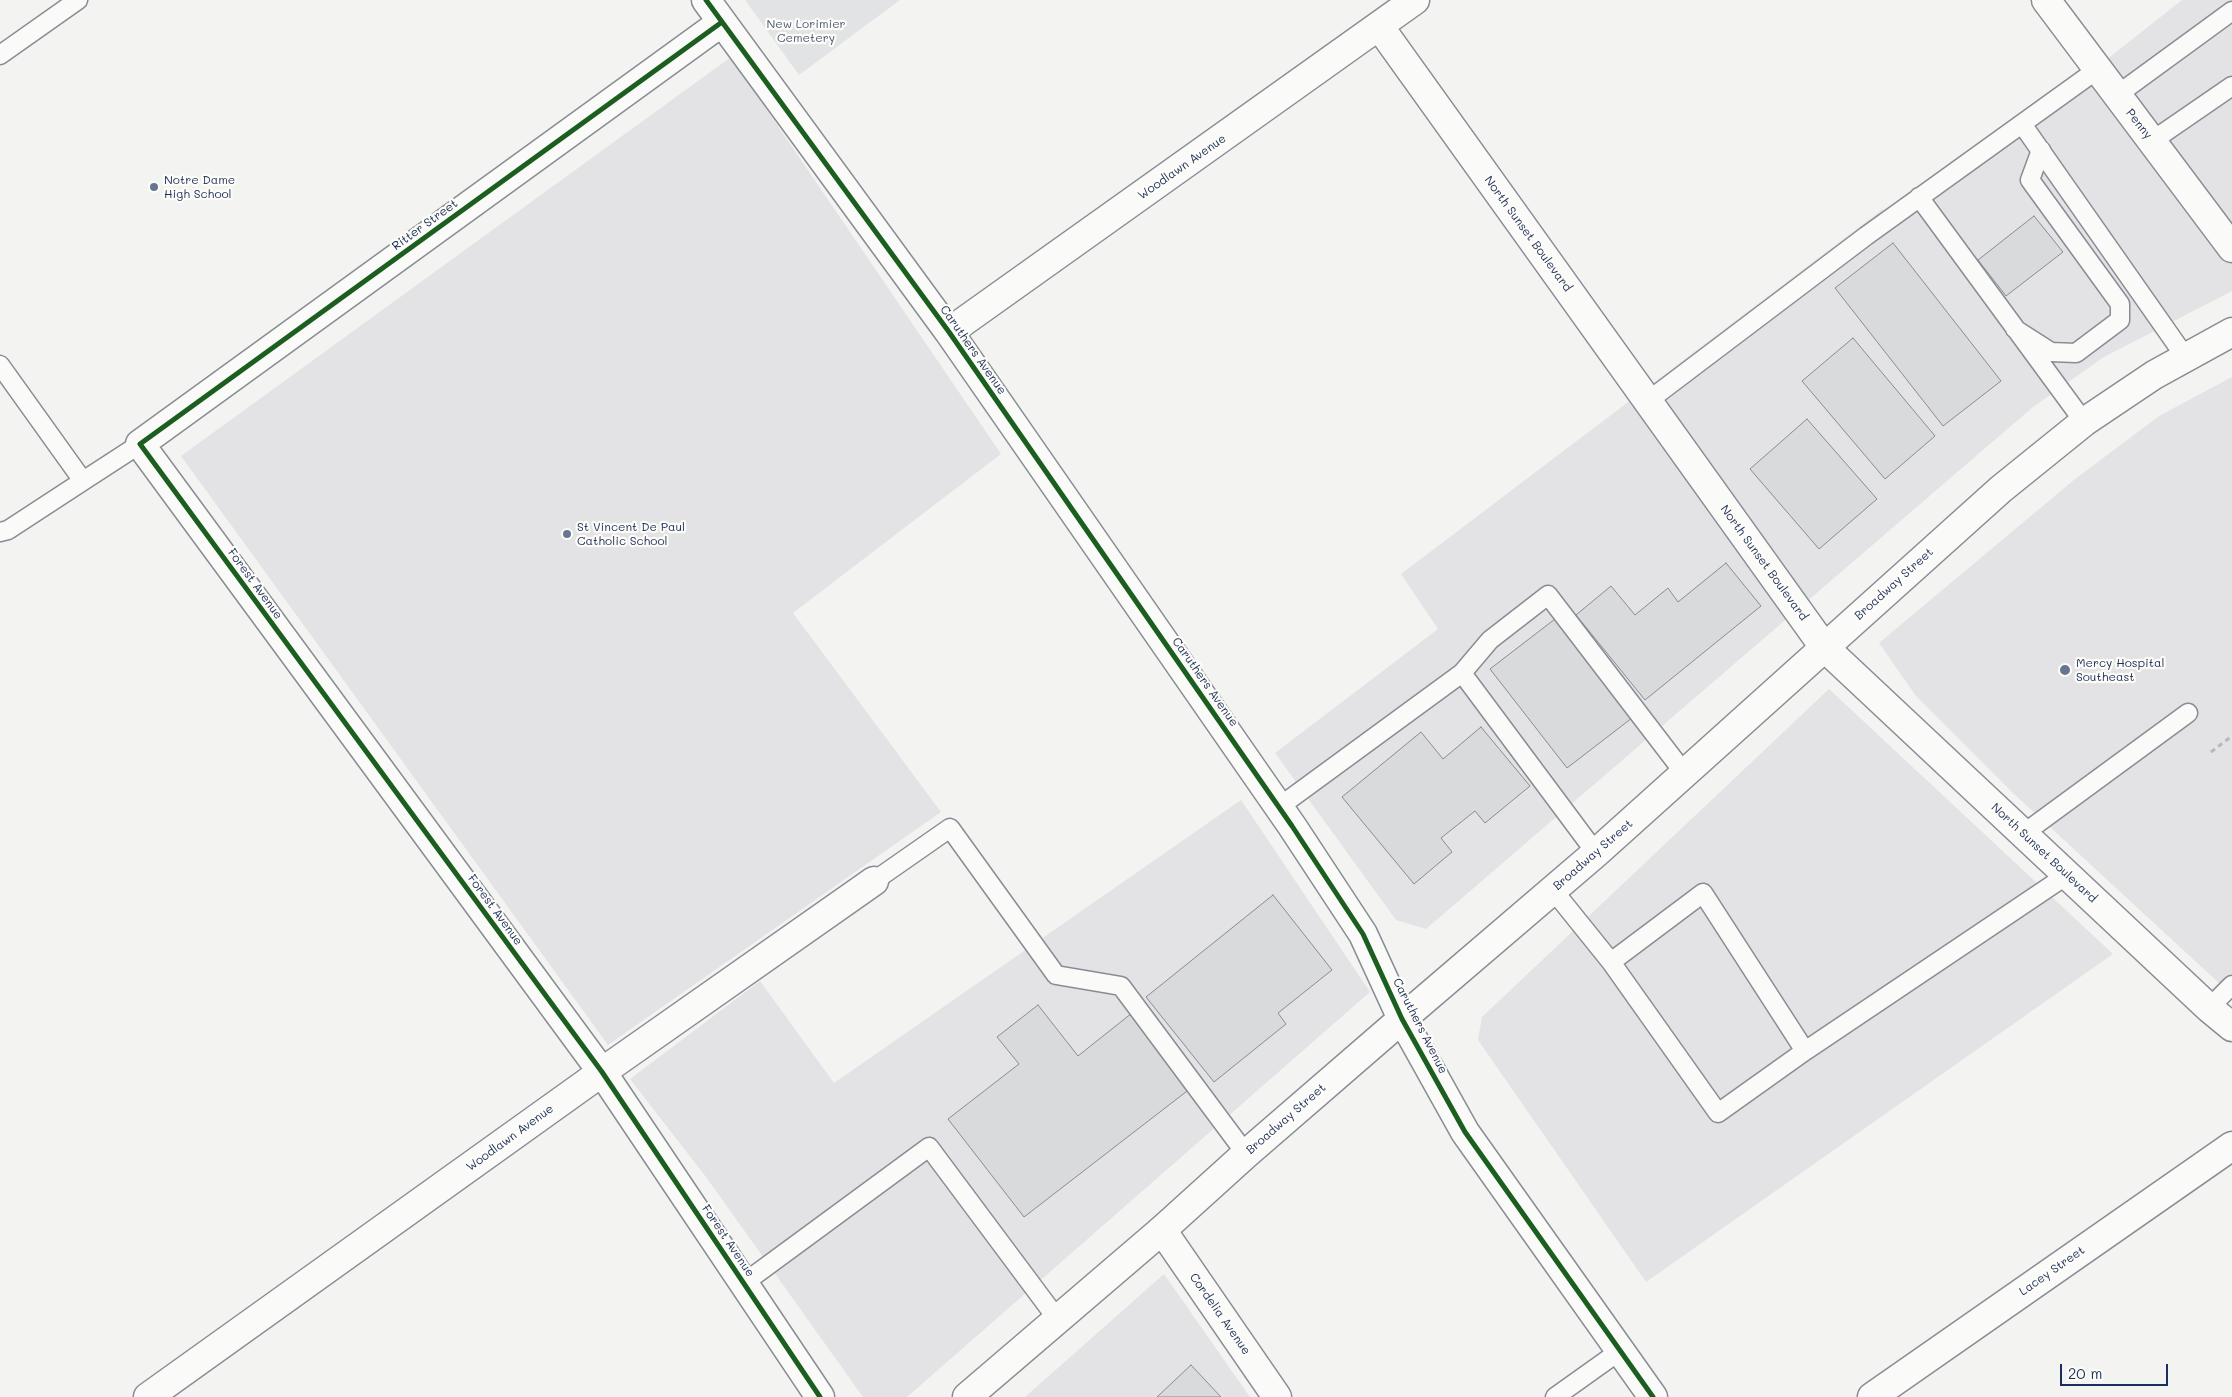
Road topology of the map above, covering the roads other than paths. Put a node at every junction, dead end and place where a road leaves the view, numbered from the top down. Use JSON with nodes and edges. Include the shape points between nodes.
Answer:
{"nodes":[{"id":1,"x":78,"y":0,"type":"edge"},
{"id":2,"x":706,"y":0,"type":"edge"},
{"id":3,"x":1415,"y":0,"type":"edge"},
{"id":4,"x":2046,"y":0,"type":"edge"},
{"id":5,"x":2232,"y":11,"type":"edge"},
{"id":6,"x":722,"y":22,"type":"junction"},
{"id":7,"x":1379,"y":26,"type":"junction"},
{"id":8,"x":0,"y":55,"type":"edge"},
{"id":9,"x":2098,"y":69,"type":"junction"},
{"id":10,"x":2232,"y":86,"type":"edge"},
{"id":11,"x":2117,"y":95,"type":"junction"},
{"id":12,"x":2022,"y":124,"type":"junction"},
{"id":13,"x":2152,"y":141,"type":"junction"},
{"id":14,"x":2041,"y":150,"type":"junction"},
{"id":15,"x":1919,"y":197,"type":"junction"},
{"id":16,"x":2232,"y":248,"type":"edge"},
{"id":17,"x":2015,"y":329,"type":"junction"},
{"id":18,"x":949,"y":332,"type":"junction"},
{"id":19,"x":2232,"y":332,"type":"edge"},
{"id":20,"x":2186,"y":358,"type":"junction"},
{"id":21,"x":0,"y":365,"type":"edge"},
{"id":22,"x":1648,"y":401,"type":"junction"},
{"id":23,"x":2084,"y":422,"type":"junction"},
{"id":24,"x":140,"y":444,"type":"junction"},
{"id":25,"x":83,"y":481,"type":"junction"},
{"id":26,"x":0,"y":532,"type":"edge"},
{"id":27,"x":1824,"y":647,"type":"junction"},
{"id":28,"x":1462,"y":673,"type":"junction"},
{"id":29,"x":2188,"y":713,"type":"dead end"},
{"id":30,"x":1685,"y":774,"type":"junction"},
{"id":31,"x":1279,"y":807,"type":"junction"},
{"id":32,"x":2023,"y":834,"type":"junction"},
{"id":33,"x":1596,"y":854,"type":"junction"},
{"id":34,"x":2067,"y":875,"type":"junction"},
{"id":35,"x":874,"y":881,"type":"joint"},
{"id":36,"x":1553,"y":890,"type":"junction"},
{"id":37,"x":1611,"y":962,"type":"junction"},
{"id":38,"x":2232,"y":985,"type":"edge"},
{"id":39,"x":2209,"y":1008,"type":"junction"},
{"id":40,"x":1402,"y":1019,"type":"junction"},
{"id":41,"x":2232,"y":1026,"type":"edge"},
{"id":42,"x":1805,"y":1051,"type":"junction"},
{"id":43,"x":602,"y":1072,"type":"junction"},
{"id":44,"x":2232,"y":1146,"type":"edge"},
{"id":45,"x":1246,"y":1154,"type":"junction"},
{"id":46,"x":1162,"y":1230,"type":"junction"},
{"id":47,"x":744,"y":1283,"type":"junction"},
{"id":48,"x":1058,"y":1320,"type":"junction"},
{"id":49,"x":1621,"y":1350,"type":"junction"},
{"id":50,"x":148,"y":1397,"type":"edge"},
{"id":51,"x":820,"y":1397,"type":"edge"},
{"id":52,"x":967,"y":1397,"type":"edge"},
{"id":53,"x":1277,"y":1397,"type":"edge"},
{"id":54,"x":1556,"y":1397,"type":"edge"},
{"id":55,"x":1654,"y":1397,"type":"edge"},
{"id":56,"x":1872,"y":1397,"type":"edge"}],
"edges":[{"from":1,"to":8,"type":"lane"},
{"from":2,"to":6,"type":"street","name":"Caruthers Avenue"},
{"from":3,"to":7,"type":"street","name":"Woodlawn Avenue"},
{"from":4,"to":9,"type":"street","name":"Penny"},
{"from":5,"to":11,"type":"lane"},
{"from":6,"to":18,"type":"street","name":"Caruthers Avenue"},
{"from":6,"to":24,"type":"street","name":"Ritter Street"},
{"from":7,"to":18,"type":"street","name":"Woodlawn Avenue"},
{"from":7,"to":22,"type":"street","name":"North Sunset Boulevard"},
{"from":9,"to":11,"type":"street","name":"Penny"},
{"from":9,"to":12,"type":"lane"},
{"from":10,"to":13,"type":"lane"},
{"from":11,"to":13,"type":"street","name":"Penny"},
{"from":12,"to":14,"type":"lane"},
{"from":12,"to":15,"type":"lane"},
{"from":13,"to":16,"type":"street","name":"Penny"},
{"from":14,"to":17,"type":"lane","via":[[2030,180],[2120,304],[2120,320],[2076,353],[2052,352]]},
{"from":14,"to":20,"type":"lane"},
{"from":15,"to":17,"type":"lane"},
{"from":15,"to":22,"type":"lane"},
{"from":17,"to":23,"type":"lane"},
{"from":18,"to":31,"type":"street","name":"Caruthers Avenue"},
{"from":19,"to":20,"type":"street","name":"Broadway Street"},
{"from":20,"to":23,"type":"street","name":"Broadway Street","via":[[2154,375]]},
{"from":21,"to":25,"type":"lane"},
{"from":22,"to":27,"type":"street","name":"North Sunset Boulevard"},
{"from":23,"to":27,"type":"street","name":"Broadway Street","via":[[2001,489]]},
{"from":24,"to":25,"type":"lane"},
{"from":24,"to":43,"type":"street","name":"Forest Avenue"},
{"from":25,"to":26,"type":"lane"},
{"from":27,"to":30,"type":"street","name":"Broadway Street"},
{"from":27,"to":32,"type":"street","name":"North Sunset Boulevard"},
{"from":28,"to":30,"type":"lane","via":[[1490,640],[1548,595]]},
{"from":28,"to":31,"type":"lane"},
{"from":28,"to":33,"type":"lane"},
{"from":29,"to":32,"type":"lane"},
{"from":30,"to":33,"type":"street","name":"Broadway Street"},
{"from":31,"to":40,"type":"street","name":"Caruthers Avenue","via":[[1363,934]]},
{"from":32,"to":34,"type":"street","name":"North Sunset Boulevard"},
{"from":33,"to":36,"type":"street","name":"Broadway Street"},
{"from":34,"to":39,"type":"street","name":"North Sunset Boulevard"},
{"from":34,"to":42,"type":"lane"},
{"from":35,"to":43,"type":"street","name":"Woodlawn Avenue"},
{"from":35,"to":45,"type":"lane","via":[[950,828],[1056,975],[1121,986]]},
{"from":36,"to":37,"type":"lane"},
{"from":36,"to":40,"type":"street","name":"Broadway Street"},
{"from":37,"to":42,"type":"lane","via":[[1718,1113]]},
{"from":37,"to":42,"type":"lane","via":[[1703,893]]},
{"from":38,"to":39,"type":"lane"},
{"from":39,"to":41,"type":"street","name":"North Sunset Boulevard"},
{"from":40,"to":45,"type":"street","name":"Broadway Street"},
{"from":40,"to":49,"type":"street","name":"Caruthers Avenue","via":[[1465,1132]]},
{"from":43,"to":47,"type":"street","name":"Forest Avenue"},
{"from":43,"to":50,"type":"street","name":"Woodlawn Avenue"},
{"from":44,"to":56,"type":"street","name":"Lacey Street"},
{"from":45,"to":46,"type":"street","name":"Broadway Street"},
{"from":46,"to":48,"type":"street","name":"Broadway Street"},
{"from":46,"to":53,"type":"street","name":"Cordelia Avenue"},
{"from":47,"to":48,"type":"lane","via":[[929,1147]]},
{"from":47,"to":51,"type":"street","name":"Forest Avenue"},
{"from":48,"to":52,"type":"street","name":"Broadway Street"},
{"from":49,"to":54,"type":"lane"},
{"from":49,"to":55,"type":"street","name":"Caruthers Avenue"}]}
